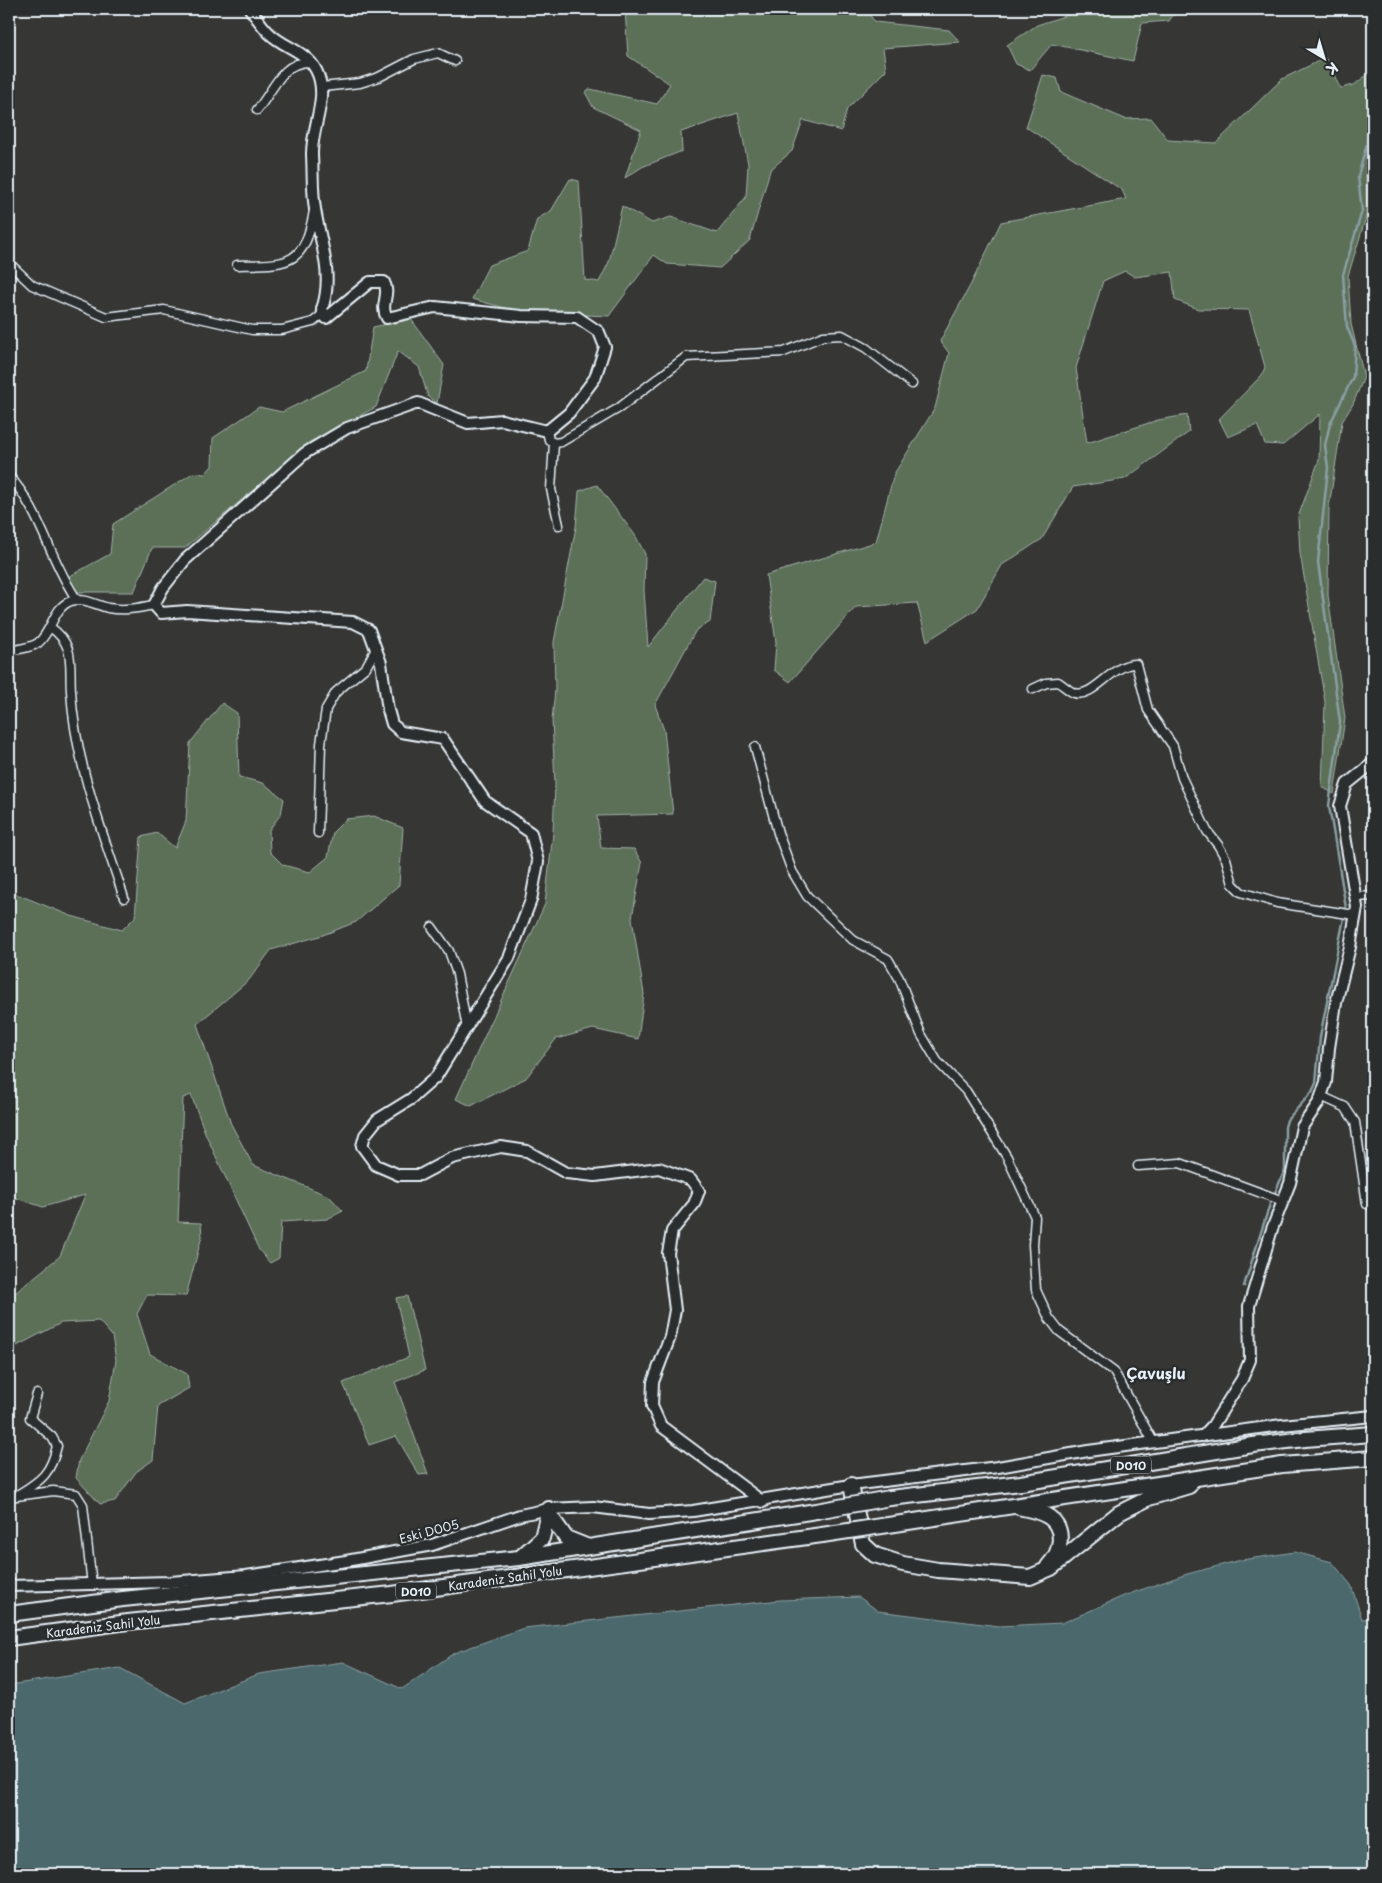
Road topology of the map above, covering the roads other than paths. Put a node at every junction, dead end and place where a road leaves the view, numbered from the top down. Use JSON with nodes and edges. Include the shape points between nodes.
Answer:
{"nodes":[{"id":1,"x":250,"y":9,"type":"edge"},
{"id":2,"x":455,"y":61,"type":"dead end"},
{"id":3,"x":310,"y":62,"type":"junction"},
{"id":4,"x":322,"y":87,"type":"junction"},
{"id":5,"x":257,"y":110,"type":"dead end"},
{"id":6,"x":314,"y":206,"type":"junction"},
{"id":7,"x":9,"y":263,"type":"edge"},
{"id":8,"x":237,"y":265,"type":"dead end"},
{"id":9,"x":324,"y":313,"type":"junction"},
{"id":10,"x":912,"y":384,"type":"dead end"},
{"id":11,"x":547,"y":431,"type":"junction"},
{"id":12,"x":554,"y":443,"type":"junction"},
{"id":13,"x":9,"y":476,"type":"edge"},
{"id":14,"x":559,"y":525,"type":"dead end"},
{"id":15,"x":77,"y":600,"type":"junction"},
{"id":16,"x":154,"y":605,"type":"junction"},
{"id":17,"x":50,"y":626,"type":"junction"},
{"id":18,"x":376,"y":649,"type":"junction"},
{"id":19,"x":9,"y":651,"type":"edge"},
{"id":20,"x":1033,"y":689,"type":"dead end"},
{"id":21,"x":755,"y":747,"type":"dead end"},
{"id":22,"x":1373,"y":762,"type":"edge"},
{"id":23,"x":318,"y":833,"type":"dead end"},
{"id":24,"x":1373,"y":896,"type":"edge"},
{"id":25,"x":1355,"y":897,"type":"junction"},
{"id":26,"x":124,"y":898,"type":"dead end"},
{"id":27,"x":1356,"y":915,"type":"junction"},
{"id":28,"x":432,"y":927,"type":"dead end"},
{"id":29,"x":467,"y":1028,"type":"junction"},
{"id":30,"x":1321,"y":1096,"type":"junction"},
{"id":31,"x":1138,"y":1166,"type":"dead end"},
{"id":32,"x":1283,"y":1201,"type":"junction"},
{"id":33,"x":1367,"y":1204,"type":"dead end"},
{"id":34,"x":37,"y":1394,"type":"dead end"},
{"id":35,"x":1373,"y":1416,"type":"edge"},
{"id":36,"x":1373,"y":1434,"type":"edge"},
{"id":37,"x":1202,"y":1436,"type":"junction"},
{"id":38,"x":1154,"y":1442,"type":"junction"},
{"id":39,"x":1373,"y":1458,"type":"edge"},
{"id":40,"x":1228,"y":1473,"type":"junction"},
{"id":41,"x":851,"y":1485,"type":"junction"},
{"id":42,"x":12,"y":1497,"type":"edge"},
{"id":43,"x":763,"y":1502,"type":"junction"},
{"id":44,"x":1011,"y":1505,"type":"junction"},
{"id":45,"x":549,"y":1511,"type":"junction"},
{"id":46,"x":592,"y":1548,"type":"junction"},
{"id":47,"x":519,"y":1558,"type":"junction"},
{"id":48,"x":1030,"y":1577,"type":"junction"},
{"id":49,"x":92,"y":1585,"type":"junction"},
{"id":50,"x":9,"y":1586,"type":"edge"},
{"id":51,"x":9,"y":1614,"type":"edge"},
{"id":52,"x":9,"y":1638,"type":"edge"}],
"edges":[{"from":1,"to":3,"type":"street","via":[[269,33]]},
{"from":2,"to":4,"type":"street","via":[[438,53],[360,83]]},
{"from":3,"to":4,"type":"street"},
{"from":3,"to":5,"type":"street","via":[[296,63],[283,72]]},
{"from":4,"to":6,"type":"street","via":[[312,141]]},
{"from":6,"to":8,"type":"street","via":[[309,237],[303,249],[290,260],[269,265]]},
{"from":6,"to":9,"type":"street","via":[[327,269],[328,293],[322,309]]},
{"from":7,"to":9,"type":"street","via":[[40,288],[106,317],[164,310],[252,330],[282,330],[313,322]]},
{"from":9,"to":11,"type":"street","via":[[326,318],[334,313],[370,282],[384,282],[387,288],[383,310],[387,318],[435,307],[521,316],[577,317],[599,332],[605,347],[595,378],[569,413]]},
{"from":10,"to":12,"type":"street","via":[[866,348],[842,335],[823,336],[784,352],[686,357],[619,408]]},
{"from":11,"to":12,"type":"street","via":[[549,440]]},
{"from":11,"to":16,"type":"street","via":[[502,420],[468,423],[418,404],[347,428],[305,453],[185,560]]},
{"from":12,"to":14,"type":"street","via":[[551,489]]},
{"from":13,"to":15,"type":"street","via":[[20,488],[64,582]]},
{"from":15,"to":16,"type":"street","via":[[131,609]]},
{"from":15,"to":17,"type":"street","via":[[66,603]]},
{"from":16,"to":18,"type":"street","via":[[161,613],[196,612],[353,622],[369,630]]},
{"from":17,"to":19,"type":"street","via":[[37,644]]},
{"from":17,"to":26,"type":"street","via":[[66,641],[70,653],[71,693],[80,761]]},
{"from":18,"to":23,"type":"street","via":[[366,667],[336,692],[326,709],[321,744]]},
{"from":18,"to":29,"type":"street","via":[[392,724],[401,732],[443,738],[486,801],[531,833],[538,862],[531,900],[509,958]]},
{"from":20,"to":27,"type":"street","via":[[1058,682],[1073,693],[1086,692],[1120,666],[1136,664],[1148,710],[1173,746],[1185,784],[1207,831],[1226,859],[1233,884],[1240,892],[1277,903]]},
{"from":21,"to":38,"type":"street","via":[[778,833],[792,871],[807,896],[853,940],[888,958],[921,1034],[937,1061],[966,1091],[1007,1157],[1035,1217],[1036,1290],[1048,1318],[1059,1331],[1114,1372]]},
{"from":22,"to":25,"type":"street","via":[[1347,784],[1340,806]]},
{"from":24,"to":25,"type":"street"},
{"from":25,"to":27,"type":"street"},
{"from":27,"to":30,"type":"street","via":[[1336,1003],[1326,1082]]},
{"from":28,"to":29,"type":"street","via":[[452,958]]},
{"from":29,"to":43,"type":"street","via":[[436,1077],[411,1099],[377,1120],[365,1135],[362,1146],[376,1165],[399,1175],[420,1175],[452,1158],[501,1147],[527,1151],[566,1173],[595,1176],[660,1168],[691,1180],[698,1191],[694,1204],[672,1231],[668,1253],[675,1310],[670,1337],[652,1382],[652,1406],[661,1426]]},
{"from":30,"to":32,"type":"street","via":[[1302,1127]]},
{"from":30,"to":33,"type":"street","via":[[1345,1107],[1355,1122]]},
{"from":31,"to":32,"type":"street","via":[[1180,1163]]},
{"from":32,"to":37,"type":"street","via":[[1249,1306],[1250,1360],[1223,1410]]},
{"from":34,"to":42,"type":"street","via":[[30,1418],[52,1437],[56,1446],[48,1472],[40,1481]]},
{"from":35,"to":37,"type":"street","name":"Eski D005"},
{"from":36,"to":46,"type":"highway","number":"D010","bridge":true,"via":[[1288,1441],[1021,1483],[890,1498]]},
{"from":37,"to":38,"type":"street","name":"Eski D005"},
{"from":38,"to":41,"type":"street","name":"Eski D005","via":[[998,1467]]},
{"from":39,"to":40,"type":"highway","number":"D010","via":[[1329,1460]]},
{"from":40,"to":44,"type":"highway","number":"D010"},
{"from":40,"to":48,"type":"highway","via":[[1149,1498],[1119,1513],[1051,1568]]},
{"from":41,"to":43,"type":"street","name":"Eski D005"},
{"from":41,"to":48,"type":"highway","via":[[863,1544],[875,1555],[938,1570]]},
{"from":42,"to":49,"type":"street","via":[[53,1491],[76,1494],[86,1519]]},
{"from":43,"to":45,"type":"street","name":"Eski D005","via":[[650,1514],[593,1508]]},
{"from":44,"to":48,"type":"highway","via":[[1047,1516],[1060,1532],[1057,1554],[1049,1565]]},
{"from":44,"to":52,"type":"highway","name":"Karadeniz Sahil Yolu","number":"D010","bridge":true,"via":[[822,1535],[392,1594]]},
{"from":45,"to":46,"type":"highway","via":[[560,1533],[574,1543]]},
{"from":45,"to":47,"type":"highway","via":[[538,1544]]},
{"from":45,"to":49,"type":"street","name":"Eski D005","via":[[520,1515],[432,1545],[346,1562],[236,1577]]},
{"from":46,"to":47,"type":"highway","number":"D010"},
{"from":47,"to":51,"type":"highway","name":"Karadeniz Sahil Yolu","number":"D010"},
{"from":49,"to":50,"type":"street","name":"Eski D005"}]}
